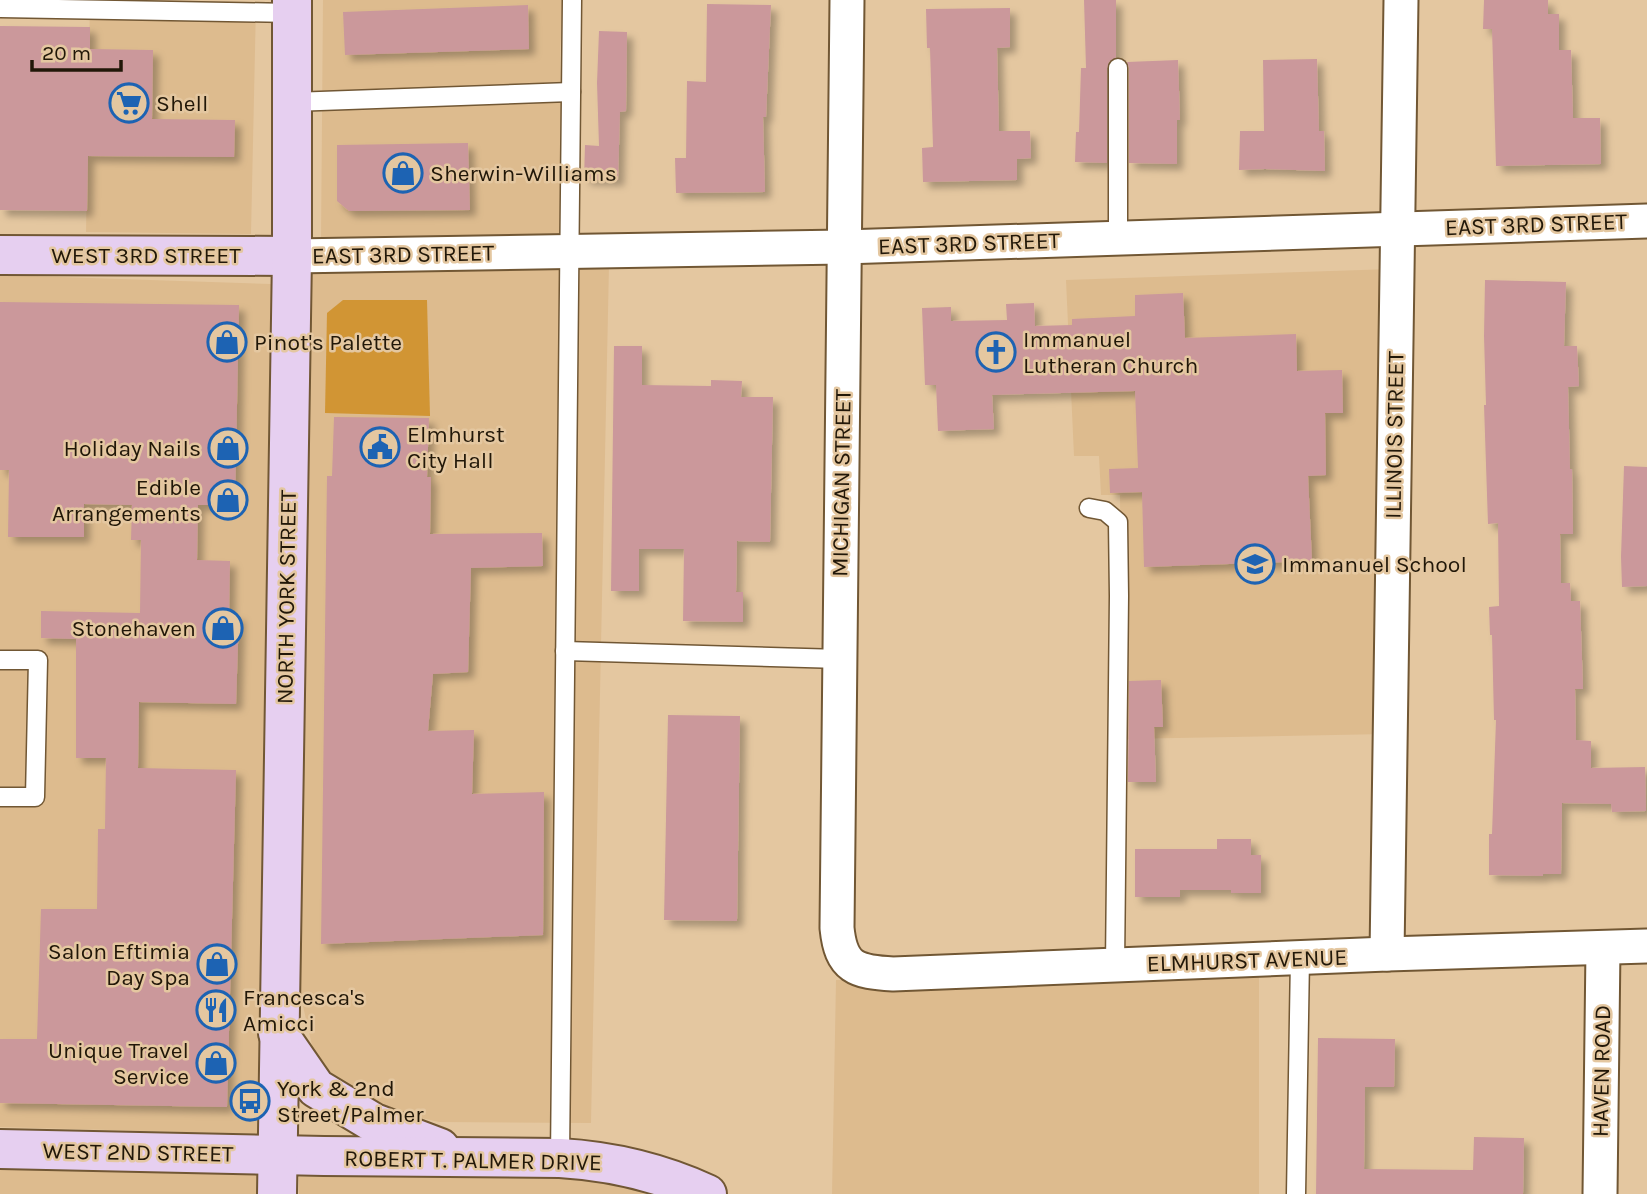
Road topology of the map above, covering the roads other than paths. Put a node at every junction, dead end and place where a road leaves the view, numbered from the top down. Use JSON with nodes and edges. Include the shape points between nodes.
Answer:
{"nodes":[{"id":1,"x":572,"y":0,"type":"edge"},
{"id":2,"x":847,"y":0,"type":"edge"},
{"id":3,"x":1401,"y":0,"type":"edge"},
{"id":4,"x":292,"y":7,"type":"edge"},
{"id":5,"x":0,"y":8,"type":"edge"},
{"id":6,"x":1118,"y":68,"type":"dead end"},
{"id":7,"x":571,"y":92,"type":"junction"},
{"id":8,"x":292,"y":102,"type":"junction"},
{"id":9,"x":1647,"y":221,"type":"edge"},
{"id":10,"x":1397,"y":228,"type":"junction"},
{"id":11,"x":1118,"y":238,"type":"junction"},
{"id":12,"x":844,"y":247,"type":"junction"},
{"id":13,"x":569,"y":251,"type":"junction"},
{"id":14,"x":0,"y":255,"type":"edge"},
{"id":15,"x":292,"y":256,"type":"junction"},
{"id":16,"x":1089,"y":508,"type":"dead end"},
{"id":17,"x":565,"y":651,"type":"junction"},
{"id":18,"x":839,"y":659,"type":"junction"},
{"id":19,"x":0,"y":660,"type":"edge"},
{"id":20,"x":0,"y":797,"type":"edge"},
{"id":21,"x":1647,"y":946,"type":"edge"},
{"id":22,"x":1603,"y":948,"type":"junction"},
{"id":23,"x":1387,"y":954,"type":"junction"},
{"id":24,"x":1300,"y":958,"type":"junction"},
{"id":25,"x":849,"y":963,"type":"joint"},
{"id":26,"x":1115,"y":965,"type":"junction"},
{"id":27,"x":278,"y":1033,"type":"junction"},
{"id":28,"x":0,"y":1149,"type":"edge"},
{"id":29,"x":277,"y":1155,"type":"junction"},
{"id":30,"x":465,"y":1157,"type":"junction"},
{"id":31,"x":560,"y":1158,"type":"junction"},
{"id":32,"x":277,"y":1194,"type":"edge"},
{"id":33,"x":707,"y":1194,"type":"edge"},
{"id":34,"x":1296,"y":1194,"type":"edge"},
{"id":35,"x":1600,"y":1194,"type":"edge"}],
"edges":[{"from":1,"to":7,"type":"lane"},
{"from":2,"to":12,"type":"street","name":"MICHIGAN STREET"},
{"from":3,"to":10,"type":"street","name":"ILLINOIS STREET"},
{"from":4,"to":5,"type":"lane"},
{"from":4,"to":8,"type":"main road","name":"NORTH YORK STREET"},
{"from":6,"to":11,"type":"lane"},
{"from":7,"to":8,"type":"lane"},
{"from":7,"to":13,"type":"lane"},
{"from":8,"to":15,"type":"main road","name":"NORTH YORK STREET"},
{"from":9,"to":10,"type":"street","name":"EAST 3RD STREET"},
{"from":10,"to":11,"type":"street","name":"EAST 3RD STREET"},
{"from":10,"to":23,"type":"street","name":"ILLINOIS STREET"},
{"from":11,"to":12,"type":"street","name":"EAST 3RD STREET"},
{"from":12,"to":13,"type":"street","name":"EAST 3RD STREET"},
{"from":12,"to":18,"type":"street","name":"MICHIGAN STREET"},
{"from":13,"to":15,"type":"street","name":"EAST 3RD STREET"},
{"from":13,"to":17,"type":"lane"},
{"from":14,"to":15,"type":"main road","name":"WEST 3RD STREET"},
{"from":15,"to":27,"type":"main road","name":"NORTH YORK STREET"},
{"from":16,"to":26,"type":"lane","via":[[1105,511],[1118,522]]},
{"from":17,"to":18,"type":"lane"},
{"from":17,"to":31,"type":"lane"},
{"from":18,"to":25,"type":"street","name":"MICHIGAN STREET","via":[[837,928],[839,946]]},
{"from":19,"to":20,"type":"lane","via":[[38,660],[36,797]]},
{"from":21,"to":22,"type":"street","name":"ELMHURST AVENUE"},
{"from":22,"to":23,"type":"street","name":"ELMHURST AVENUE"},
{"from":22,"to":35,"type":"street","name":"HAVEN ROAD"},
{"from":23,"to":24,"type":"street","name":"ELMHURST AVENUE"},
{"from":24,"to":26,"type":"street","name":"ELMHURST AVENUE"},
{"from":24,"to":34,"type":"lane"},
{"from":25,"to":26,"type":"street","name":"ELMHURST AVENUE","via":[[859,970],[893,974]]},
{"from":27,"to":29,"type":"main road","name":"NORTH YORK STREET"},
{"from":27,"to":30,"type":"main road","via":[[316,1088],[374,1123]]},
{"from":28,"to":29,"type":"main road","name":"WEST 2ND STREET"},
{"from":29,"to":30,"type":"main road","name":"ROBERT T. PALMER DRIVE"},
{"from":29,"to":32,"type":"main road","name":"NORTH YORK STREET"},
{"from":30,"to":31,"type":"main road","name":"ROBERT T. PALMER DRIVE"},
{"from":31,"to":33,"type":"main road","name":"ROBERT T. PALMER DRIVE","via":[[626,1166]]}]}
